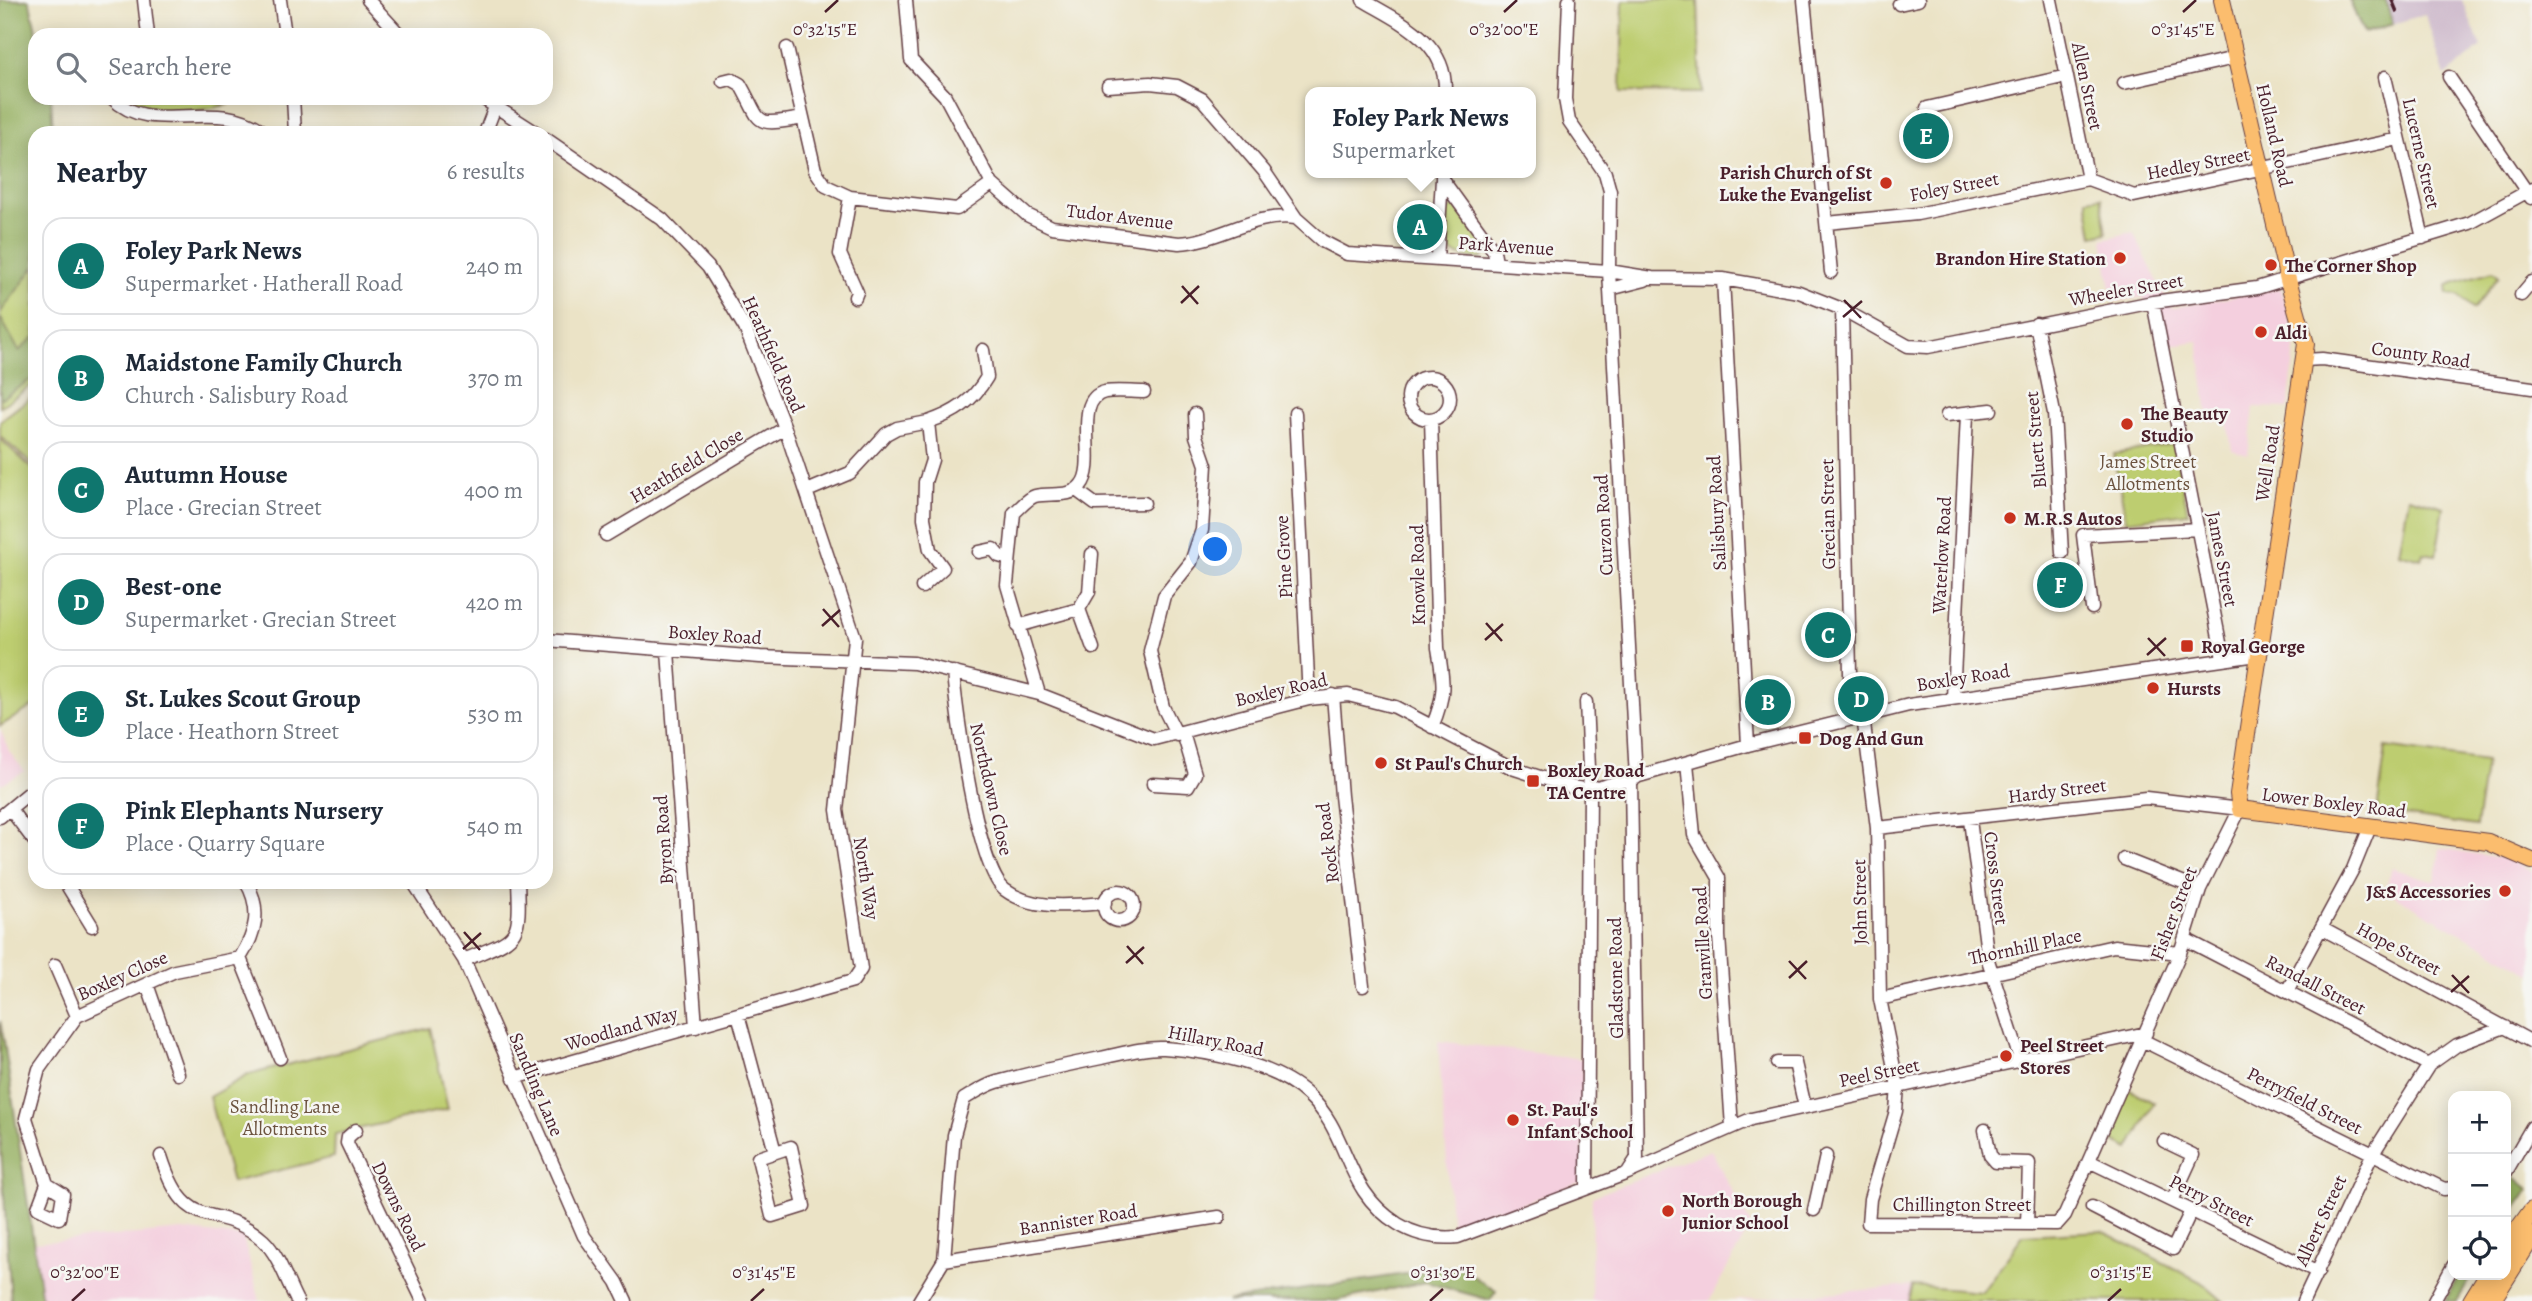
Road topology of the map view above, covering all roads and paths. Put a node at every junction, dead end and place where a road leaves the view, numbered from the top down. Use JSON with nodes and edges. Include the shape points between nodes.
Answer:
{"nodes":[{"id":1,"x":144,"y":0,"type":"edge"},
{"id":2,"x":280,"y":0,"type":"edge"},
{"id":3,"x":368,"y":0,"type":"edge"},
{"id":4,"x":906,"y":0,"type":"edge"},
{"id":5,"x":1363,"y":0,"type":"edge"},
{"id":6,"x":1569,"y":0,"type":"edge"},
{"id":7,"x":1804,"y":0,"type":"edge"},
{"id":8,"x":1918,"y":0,"type":"edge"},
{"id":9,"x":2051,"y":0,"type":"edge"},
{"id":10,"x":2222,"y":0,"type":"edge"},
{"id":11,"x":1899,"y":4,"type":"dead end"},
{"id":12,"x":147,"y":28,"type":"edge"},
{"id":13,"x":284,"y":28,"type":"edge"},
{"id":14,"x":394,"y":28,"type":"edge"},
{"id":15,"x":788,"y":48,"type":"dead end"},
{"id":16,"x":2235,"y":58,"type":"junction"},
{"id":17,"x":2067,"y":76,"type":"junction"},
{"id":18,"x":2385,"y":77,"type":"dead end"},
{"id":19,"x":2449,"y":77,"type":"dead end"},
{"id":20,"x":723,"y":81,"type":"dead end"},
{"id":21,"x":2124,"y":83,"type":"dead end"},
{"id":22,"x":1108,"y":86,"type":"dead end"},
{"id":23,"x":1444,"y":87,"type":"edge"},
{"id":24,"x":119,"y":105,"type":"edge"},
{"id":25,"x":293,"y":105,"type":"edge"},
{"id":26,"x":492,"y":105,"type":"edge"},
{"id":27,"x":495,"y":107,"type":"junction"},
{"id":28,"x":1927,"y":108,"type":"dead end"},
{"id":29,"x":803,"y":118,"type":"junction"},
{"id":30,"x":254,"y":126,"type":"edge"},
{"id":31,"x":295,"y":126,"type":"edge"},
{"id":32,"x":488,"y":126,"type":"edge"},
{"id":33,"x":526,"y":126,"type":"edge"},
{"id":34,"x":2399,"y":139,"type":"junction"},
{"id":35,"x":553,"y":144,"type":"edge"},
{"id":36,"x":2262,"y":170,"type":"junction"},
{"id":37,"x":1442,"y":178,"type":"edge"},
{"id":38,"x":1443,"y":178,"type":"edge"},
{"id":39,"x":2088,"y":179,"type":"junction"},
{"id":40,"x":992,"y":184,"type":"junction"},
{"id":41,"x":2530,"y":194,"type":"edge"},
{"id":42,"x":850,"y":197,"type":"junction"},
{"id":43,"x":1296,"y":218,"type":"junction"},
{"id":44,"x":1827,"y":223,"type":"junction"},
{"id":45,"x":2423,"y":237,"type":"junction"},
{"id":46,"x":1437,"y":259,"type":"junction"},
{"id":47,"x":1496,"y":263,"type":"junction"},
{"id":48,"x":1609,"y":271,"type":"junction"},
{"id":49,"x":1832,"y":272,"type":"dead end"},
{"id":50,"x":1653,"y":278,"type":"junction"},
{"id":51,"x":1723,"y":279,"type":"junction"},
{"id":52,"x":2288,"y":280,"type":"junction"},
{"id":53,"x":2532,"y":282,"type":"edge"},
{"id":54,"x":1610,"y":289,"type":"junction"},
{"id":55,"x":2521,"y":295,"type":"dead end"},
{"id":56,"x":855,"y":298,"type":"dead end"},
{"id":57,"x":2153,"y":302,"type":"junction"},
{"id":58,"x":1842,"y":309,"type":"junction"},
{"id":59,"x":2036,"y":324,"type":"junction"},
{"id":60,"x":983,"y":350,"type":"dead end"},
{"id":61,"x":2305,"y":360,"type":"junction"},
{"id":62,"x":2532,"y":388,"type":"edge"},
{"id":63,"x":1144,"y":392,"type":"dead end"},
{"id":64,"x":1991,"y":410,"type":"dead end"},
{"id":65,"x":1295,"y":413,"type":"dead end"},
{"id":66,"x":1195,"y":414,"type":"dead end"},
{"id":67,"x":1947,"y":415,"type":"dead end"},
{"id":68,"x":1967,"y":415,"type":"junction"},
{"id":69,"x":1432,"y":419,"type":"dead end"},
{"id":70,"x":928,"y":422,"type":"junction"},
{"id":71,"x":785,"y":428,"type":"junction"},
{"id":72,"x":1076,"y":489,"type":"junction"},
{"id":73,"x":807,"y":491,"type":"junction"},
{"id":74,"x":1144,"y":502,"type":"dead end"},
{"id":75,"x":2198,"y":529,"type":"junction"},
{"id":76,"x":606,"y":535,"type":"dead end"},
{"id":77,"x":979,"y":552,"type":"dead end"},
{"id":78,"x":2062,"y":553,"type":"dead end"},
{"id":79,"x":1092,"y":554,"type":"dead end"},
{"id":80,"x":1009,"y":559,"type":"junction"},
{"id":81,"x":922,"y":586,"type":"dead end"},
{"id":82,"x":2092,"y":608,"type":"dead end"},
{"id":83,"x":1079,"y":609,"type":"junction"},
{"id":84,"x":1018,"y":626,"type":"junction"},
{"id":85,"x":553,"y":641,"type":"edge"},
{"id":86,"x":1093,"y":648,"type":"dead end"},
{"id":87,"x":668,"y":650,"type":"junction"},
{"id":88,"x":2257,"y":655,"type":"junction"},
{"id":89,"x":2223,"y":658,"type":"junction"},
{"id":90,"x":854,"y":659,"type":"junction"},
{"id":91,"x":953,"y":673,"type":"junction"},
{"id":92,"x":1038,"y":694,"type":"junction"},
{"id":93,"x":1333,"y":695,"type":"junction"},
{"id":94,"x":1953,"y":697,"type":"junction"},
{"id":95,"x":1309,"y":699,"type":"junction"},
{"id":96,"x":1586,"y":702,"type":"dead end"},
{"id":97,"x":1857,"y":717,"type":"junction"},
{"id":98,"x":1432,"y":727,"type":"junction"},
{"id":99,"x":1180,"y":734,"type":"junction"},
{"id":100,"x":1748,"y":745,"type":"junction"},
{"id":101,"x":1687,"y":762,"type":"junction"},
{"id":102,"x":1634,"y":779,"type":"junction"},
{"id":103,"x":1153,"y":784,"type":"dead end"},
{"id":104,"x":1590,"y":790,"type":"junction"},
{"id":105,"x":28,"y":794,"type":"edge"},
{"id":106,"x":2241,"y":809,"type":"junction"},
{"id":107,"x":5,"y":813,"type":"edge"},
{"id":108,"x":1970,"y":820,"type":"junction"},
{"id":109,"x":2370,"y":827,"type":"junction"},
{"id":110,"x":1877,"y":828,"type":"junction"},
{"id":111,"x":28,"y":835,"type":"edge"},
{"id":112,"x":2124,"y":859,"type":"dead end"},
{"id":113,"x":2532,"y":861,"type":"edge"},
{"id":114,"x":69,"y":889,"type":"edge"},
{"id":115,"x":250,"y":889,"type":"edge"},
{"id":116,"x":418,"y":889,"type":"edge"},
{"id":117,"x":518,"y":889,"type":"edge"},
{"id":118,"x":2200,"y":889,"type":"junction"},
{"id":119,"x":1105,"y":903,"type":"dead end"},
{"id":120,"x":92,"y":926,"type":"dead end"},
{"id":121,"x":2321,"y":928,"type":"junction"},
{"id":122,"x":2185,"y":939,"type":"junction"},
{"id":123,"x":2179,"y":953,"type":"junction"},
{"id":124,"x":240,"y":958,"type":"junction"},
{"id":125,"x":464,"y":960,"type":"junction"},
{"id":126,"x":55,"y":965,"type":"dead end"},
{"id":127,"x":1992,"y":972,"type":"junction"},
{"id":128,"x":147,"y":984,"type":"junction"},
{"id":129,"x":1363,"y":986,"type":"dead end"},
{"id":130,"x":2287,"y":991,"type":"junction"},
{"id":131,"x":1880,"y":999,"type":"junction"},
{"id":132,"x":738,"y":1014,"type":"junction"},
{"id":133,"x":77,"y":1016,"type":"junction"},
{"id":134,"x":696,"y":1027,"type":"junction"},
{"id":135,"x":2505,"y":1027,"type":"junction"},
{"id":136,"x":2144,"y":1036,"type":"junction"},
{"id":137,"x":2532,"y":1042,"type":"edge"},
{"id":138,"x":280,"y":1058,"type":"dead end"},
{"id":139,"x":2021,"y":1062,"type":"junction"},
{"id":140,"x":1777,"y":1063,"type":"dead end"},
{"id":141,"x":2429,"y":1065,"type":"junction"},
{"id":142,"x":178,"y":1074,"type":"dead end"},
{"id":143,"x":514,"y":1078,"type":"junction"},
{"id":144,"x":1898,"y":1087,"type":"junction"},
{"id":145,"x":1805,"y":1107,"type":"junction"},
{"id":146,"x":1732,"y":1128,"type":"junction"},
{"id":147,"x":2532,"y":1128,"type":"edge"},
{"id":148,"x":356,"y":1130,"type":"dead end"},
{"id":149,"x":1985,"y":1130,"type":"dead end"},
{"id":150,"x":2164,"y":1140,"type":"dead end"},
{"id":151,"x":775,"y":1152,"type":"junction"},
{"id":152,"x":2372,"y":1155,"type":"junction"},
{"id":153,"x":161,"y":1156,"type":"dead end"},
{"id":154,"x":1826,"y":1156,"type":"dead end"},
{"id":155,"x":2088,"y":1161,"type":"junction"},
{"id":156,"x":2511,"y":1164,"type":"edge"},
{"id":157,"x":1628,"y":1173,"type":"junction"},
{"id":158,"x":47,"y":1184,"type":"dead end"},
{"id":159,"x":1587,"y":1188,"type":"junction"},
{"id":160,"x":2448,"y":1189,"type":"edge"},
{"id":161,"x":2172,"y":1201,"type":"junction"},
{"id":162,"x":2092,"y":1207,"type":"dead end"},
{"id":163,"x":1814,"y":1210,"type":"dead end"},
{"id":164,"x":2191,"y":1211,"type":"junction"},
{"id":165,"x":2532,"y":1211,"type":"edge"},
{"id":166,"x":1219,"y":1217,"type":"dead end"},
{"id":167,"x":1868,"y":1223,"type":"joint"},
{"id":168,"x":2026,"y":1224,"type":"junction"},
{"id":169,"x":2057,"y":1224,"type":"joint"},
{"id":170,"x":2532,"y":1236,"type":"edge"},
{"id":171,"x":2511,"y":1240,"type":"edge"},
{"id":172,"x":944,"y":1260,"type":"junction"},
{"id":173,"x":2318,"y":1272,"type":"junction"},
{"id":174,"x":2448,"y":1275,"type":"edge"},
{"id":175,"x":2485,"y":1280,"type":"edge"},
{"id":176,"x":297,"y":1301,"type":"edge"},
{"id":177,"x":423,"y":1301,"type":"edge"},
{"id":178,"x":626,"y":1301,"type":"edge"},
{"id":179,"x":919,"y":1301,"type":"edge"},
{"id":180,"x":2303,"y":1301,"type":"edge"},
{"id":181,"x":2434,"y":1301,"type":"edge"},
{"id":182,"x":2472,"y":1301,"type":"edge"},
{"id":183,"x":2491,"y":1301,"type":"edge"}],
"edges":[{"from":1,"to":12,"type":"street"},
{"from":2,"to":13,"type":"street"},
{"from":3,"to":14,"type":"street"},
{"from":4,"to":40,"type":"street","name":"Tudor Avenue","via":[[911,60],[945,96]]},
{"from":5,"to":23,"type":"street","via":[[1417,32],[1435,50]]},
{"from":6,"to":48,"type":"street","name":"Curzon Road","via":[[1565,99],[1569,121],[1605,173],[1610,191]]},
{"from":7,"to":44,"type":"street"},
{"from":8,"to":11,"type":"street"},
{"from":9,"to":17,"type":"street","name":"Allen Street"},
{"from":10,"to":16,"type":"main road","name":"Holland Road"},
{"from":15,"to":29,"type":"street"},
{"from":16,"to":21,"type":"street"},
{"from":16,"to":36,"type":"main road","name":"Holland Road"},
{"from":17,"to":28,"type":"street"},
{"from":17,"to":39,"type":"street","name":"Allen Street"},
{"from":18,"to":34,"type":"street","name":"Lucerne Street"},
{"from":19,"to":41,"type":"street"},
{"from":20,"to":29,"type":"street","via":[[740,83],[751,111],[760,120],[770,124]]},
{"from":22,"to":43,"type":"street","name":"Park Avenue","via":[[1177,86],[1202,99],[1264,171]]},
{"from":24,"to":30,"type":"street","via":[[140,114],[223,114]]},
{"from":25,"to":31,"type":"street"},
{"from":26,"to":27,"type":"street"},
{"from":27,"to":32,"type":"street"},
{"from":27,"to":33,"type":"street"},
{"from":29,"to":42,"type":"street","via":[[818,176],[832,191]]},
{"from":34,"to":36,"type":"street","name":"Hedley Street"},
{"from":34,"to":45,"type":"street","name":"Lucerne Street"},
{"from":35,"to":71,"type":"street","name":"Heathfield Road","via":[[662,219],[708,267],[746,328]]},
{"from":36,"to":39,"type":"street","name":"Hedley Street","via":[[2134,195]]},
{"from":36,"to":52,"type":"main road","name":"Holland Road"},
{"from":37,"to":46,"type":"street"},
{"from":38,"to":47,"type":"street","via":[[1494,251]]},
{"from":39,"to":44,"type":"street","name":"Foley Street","via":[[1917,214]]},
{"from":40,"to":42,"type":"street","via":[[957,209]]},
{"from":40,"to":43,"type":"street","name":"Tudor Avenue","via":[[1027,215],[1052,227],[1179,243],[1196,242],[1249,221]]},
{"from":41,"to":45,"type":"street","name":"Wheeler Street","via":[[2470,223]]},
{"from":42,"to":56,"type":"street","via":[[840,254],[858,292]]},
{"from":43,"to":46,"type":"street","name":"Park Avenue","via":[[1322,242],[1348,254]]},
{"from":44,"to":49,"type":"street"},
{"from":45,"to":52,"type":"street","name":"Wheeler Street"},
{"from":46,"to":47,"type":"street","name":"Park Avenue"},
{"from":47,"to":48,"type":"street","name":"Park Avenue"},
{"from":48,"to":50,"type":"street","name":"Park Avenue"},
{"from":48,"to":54,"type":"street","name":"Curzon Road"},
{"from":50,"to":51,"type":"street","name":"Park Avenue"},
{"from":50,"to":54,"type":"street"},
{"from":51,"to":58,"type":"street","name":"Wheeler Street","via":[[1799,292]]},
{"from":51,"to":100,"type":"street","name":"Salisbury Road"},
{"from":52,"to":57,"type":"street","name":"Wheeler Street"},
{"from":52,"to":61,"type":"main road","name":"Well Road","via":[[2306,344]]},
{"from":53,"to":55,"type":"street"},
{"from":54,"to":102,"type":"street","name":"Curzon Road"},
{"from":57,"to":59,"type":"street","name":"Wheeler Street"},
{"from":57,"to":75,"type":"street","name":"James Street"},
{"from":58,"to":59,"type":"street","name":"Wheeler Street","via":[[1908,346],[1947,345]]},
{"from":58,"to":97,"type":"street","name":"Grecian Street"},
{"from":59,"to":78,"type":"street","name":"Bluett Street","via":[[2054,413]]},
{"from":60,"to":70,"type":"street","via":[[987,377],[978,391],[953,414]]},
{"from":61,"to":62,"type":"street","name":"County Road"},
{"from":61,"to":88,"type":"main road","name":"Well Road"},
{"from":63,"to":72,"type":"street","via":[[1095,396],[1088,407],[1086,477]]},
{"from":64,"to":68,"type":"street"},
{"from":65,"to":95,"type":"street","name":"Pine Grove"},
{"from":66,"to":99,"type":"street","via":[[1197,443],[1206,465],[1205,509],[1191,562],[1164,596],[1150,651],[1163,707]]},
{"from":67,"to":68,"type":"street"},
{"from":68,"to":94,"type":"street","name":"Waterlow Road"},
{"from":69,"to":98,"type":"street","name":"Knowle Road","via":[[1438,648],[1445,685]]},
{"from":70,"to":73,"type":"street","via":[[886,434],[850,473]]},
{"from":70,"to":81,"type":"street","via":[[932,460],[925,482],[923,518],[930,550],[943,568]]},
{"from":71,"to":73,"type":"street","name":"Heathfield Road"},
{"from":71,"to":76,"type":"street","name":"Heathfield Close"},
{"from":72,"to":74,"type":"street","via":[[1095,504]]},
{"from":72,"to":80,"type":"street","via":[[1033,496],[1014,513]]},
{"from":73,"to":90,"type":"street","name":"Heathfield Road","via":[[855,638]]},
{"from":75,"to":82,"type":"street","via":[[2083,535]]},
{"from":75,"to":89,"type":"street","name":"James Street"},
{"from":77,"to":80,"type":"street","via":[[993,548]]},
{"from":79,"to":83,"type":"street","via":[[1089,592]]},
{"from":80,"to":84,"type":"street","via":[[1007,586]]},
{"from":83,"to":84,"type":"street"},
{"from":83,"to":86,"type":"street"},
{"from":84,"to":92,"type":"street"},
{"from":85,"to":87,"type":"street","name":"Boxley Road"},
{"from":87,"to":90,"type":"street","name":"Boxley Road"},
{"from":87,"to":134,"type":"street","name":"Byron Road"},
{"from":88,"to":89,"type":"street","name":"Boxley Road"},
{"from":88,"to":106,"type":"main road","name":"Lower Boxley Road","via":[[2238,794]]},
{"from":89,"to":94,"type":"street","name":"Boxley Road"},
{"from":90,"to":91,"type":"street","name":"Boxley Road","via":[[914,663]]},
{"from":90,"to":132,"type":"street","name":"North Way","via":[[837,810],[861,969],[853,981]]},
{"from":91,"to":92,"type":"street","name":"Boxley Road"},
{"from":91,"to":119,"type":"street","name":"Northdown Close","via":[[956,717],[993,873],[1005,890],[1048,906]]},
{"from":92,"to":99,"type":"street","name":"Boxley Road","via":[[1154,738]]},
{"from":93,"to":95,"type":"street","name":"Boxley Road"},
{"from":93,"to":98,"type":"street","name":"Boxley Road","via":[[1395,707]]},
{"from":93,"to":129,"type":"street","name":"Rock Road"},
{"from":94,"to":97,"type":"street","name":"Boxley Road"},
{"from":95,"to":99,"type":"street","name":"Boxley Road"},
{"from":96,"to":104,"type":"street"},
{"from":97,"to":100,"type":"street","name":"Boxley Road"},
{"from":97,"to":110,"type":"street","name":"John Street"},
{"from":98,"to":104,"type":"street","name":"Boxley Road","via":[[1512,768]]},
{"from":99,"to":103,"type":"street","via":[[1195,774],[1188,786]]},
{"from":100,"to":101,"type":"street","name":"Boxley Road"},
{"from":101,"to":102,"type":"street","name":"Boxley Road"},
{"from":101,"to":146,"type":"street","name":"Granville Road","via":[[1694,835],[1719,878]]},
{"from":102,"to":104,"type":"street","name":"Boxley Road"},
{"from":102,"to":157,"type":"street","name":"Gladstone Road","via":[[1637,1158]]},
{"from":104,"to":159,"type":"street"},
{"from":105,"to":107,"type":"street"},
{"from":106,"to":108,"type":"street","name":"Hardy Street","via":[[2146,798]]},
{"from":106,"to":109,"type":"main road","name":"Lower Boxley Road"},
{"from":106,"to":118,"type":"street","name":"Fisher Street"},
{"from":107,"to":111,"type":"street"},
{"from":108,"to":110,"type":"street","name":"Hardy Street"},
{"from":108,"to":127,"type":"street","name":"Cross Street"},
{"from":109,"to":113,"type":"main road","name":"Lower Boxley Road","via":[[2488,842]]},
{"from":109,"to":121,"type":"street"},
{"from":110,"to":131,"type":"street","name":"John Street"},
{"from":112,"to":118,"type":"street"},
{"from":114,"to":120,"type":"street"},
{"from":115,"to":124,"type":"street","via":[[255,935]]},
{"from":116,"to":125,"type":"street","name":"Sandling Lane"},
{"from":117,"to":125,"type":"street","via":[[520,924],[512,939]]},
{"from":118,"to":122,"type":"street","name":"Fisher Street"},
{"from":121,"to":130,"type":"street"},
{"from":121,"to":135,"type":"street","name":"Hope Street"},
{"from":122,"to":123,"type":"street","name":"Fisher Street"},
{"from":122,"to":130,"type":"street","name":"Randall Street"},
{"from":123,"to":127,"type":"street","name":"Thornhill Place","via":[[2114,946]]},
{"from":123,"to":136,"type":"street","name":"Fisher Street"},
{"from":124,"to":128,"type":"street","name":"Boxley Close","via":[[176,971]]},
{"from":124,"to":138,"type":"street"},
{"from":125,"to":143,"type":"street","name":"Sandling Lane"},
{"from":126,"to":133,"type":"street"},
{"from":127,"to":131,"type":"street","name":"Thornhill Place"},
{"from":127,"to":139,"type":"street","name":"Cross Street"},
{"from":128,"to":133,"type":"street","name":"Boxley Close"},
{"from":128,"to":142,"type":"street"},
{"from":130,"to":141,"type":"street","name":"Randall Street"},
{"from":131,"to":144,"type":"street","name":"John Street"},
{"from":132,"to":134,"type":"street","name":"Woodland Way"},
{"from":132,"to":151,"type":"street"},
{"from":133,"to":158,"type":"street","name":"Boxley Close","via":[[39,1069],[26,1118]]},
{"from":134,"to":143,"type":"street","name":"Woodland Way"},
{"from":135,"to":137,"type":"street","name":"Hope Street"},
{"from":135,"to":141,"type":"street","via":[[2457,1045]]},
{"from":136,"to":139,"type":"street","name":"Peel Street"},
{"from":136,"to":152,"type":"street","name":"Perryfield Street"},
{"from":136,"to":155,"type":"street","name":"Fisher Street"},
{"from":139,"to":144,"type":"street","name":"Peel Street"},
{"from":140,"to":145,"type":"street","via":[[1795,1063]]},
{"from":141,"to":152,"type":"street","name":"Albert Street"},
{"from":143,"to":178,"type":"street","name":"Sandling Lane","via":[[584,1236]]},
{"from":144,"to":145,"type":"street","name":"Peel Street"},
{"from":144,"to":167,"type":"street","name":"John Street"},
{"from":145,"to":146,"type":"street","name":"Peel Street"},
{"from":146,"to":157,"type":"street","name":"Peel Street"},
{"from":147,"to":156,"type":"street"},
{"from":148,"to":177,"type":"street","name":"Downs Road","via":[[347,1143]]},
{"from":149,"to":168,"type":"street","via":[[1996,1162],[2029,1163]]},
{"from":150,"to":161,"type":"street","via":[[2193,1155]]},
{"from":151,"to":151,"type":"street","via":[[758,1158],[772,1216],[804,1206],[791,1147]]},
{"from":152,"to":160,"type":"street","name":"Perryfield Street"},
{"from":152,"to":173,"type":"street","name":"Albert Street"},
{"from":153,"to":176,"type":"street","via":[[176,1192],[189,1207],[241,1226],[266,1243]]},
{"from":154,"to":163,"type":"street"},
{"from":155,"to":161,"type":"street","name":"Perry Street"},
{"from":155,"to":169,"type":"street","name":"Fisher Street"},
{"from":157,"to":159,"type":"street","name":"Hillary Road"},
{"from":159,"to":172,"type":"street","name":"Hillary Road","via":[[1458,1237],[1420,1235],[1371,1203],[1320,1107],[1293,1083],[1249,1063],[1164,1048],[1143,1049],[996,1082],[964,1099],[954,1135]]},
{"from":161,"to":164,"type":"street","name":"Perry Street"},
{"from":162,"to":164,"type":"street","via":[[2173,1249]]},
{"from":164,"to":173,"type":"street","name":"Perry Street"},
{"from":165,"to":171,"type":"highway"},
{"from":166,"to":172,"type":"street","name":"Bannister Road"},
{"from":167,"to":168,"type":"street","name":"Chillington Street"},
{"from":168,"to":169,"type":"street","name":"Chillington Street"},
{"from":170,"to":183,"type":"highway"},
{"from":172,"to":179,"type":"street","name":"Hillary Road"},
{"from":173,"to":180,"type":"street","name":"Albert Street"},
{"from":174,"to":181,"type":"street"},
{"from":175,"to":182,"type":"highway"}]}
